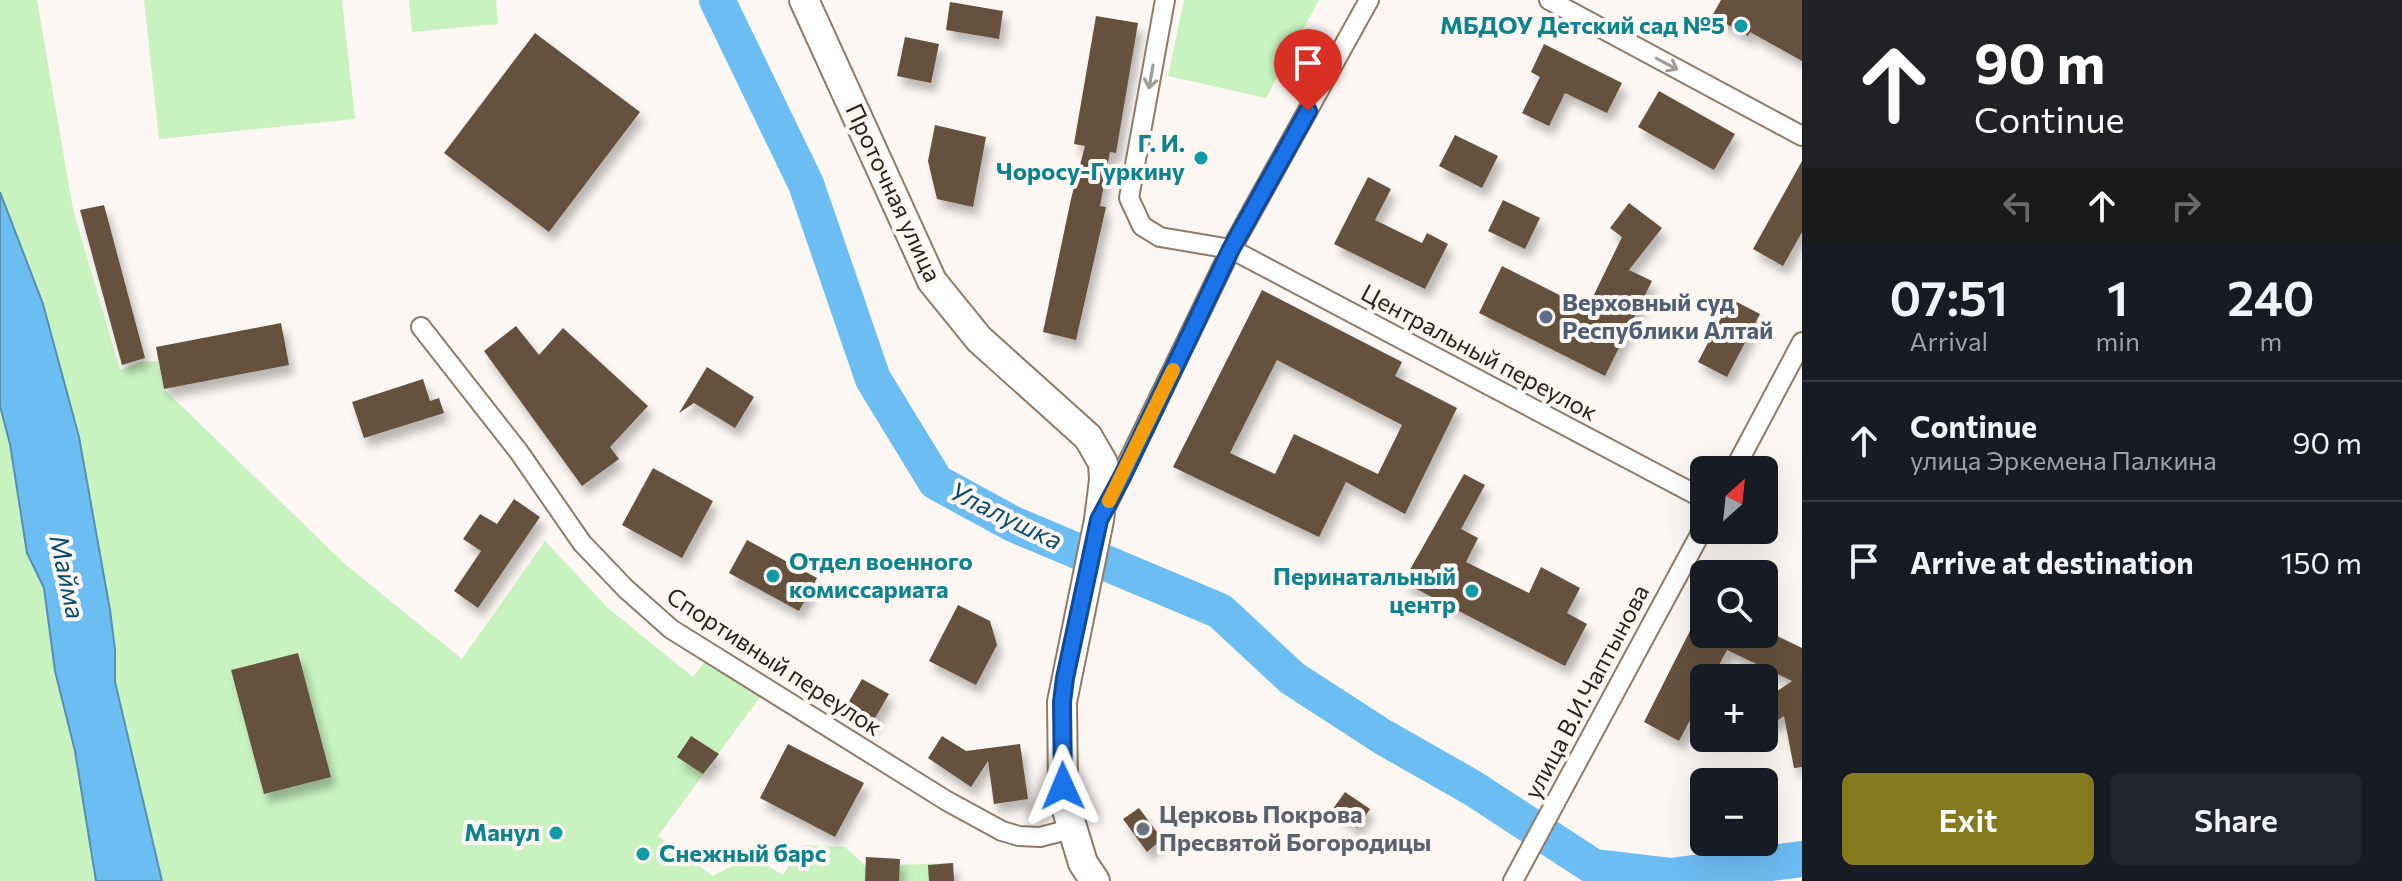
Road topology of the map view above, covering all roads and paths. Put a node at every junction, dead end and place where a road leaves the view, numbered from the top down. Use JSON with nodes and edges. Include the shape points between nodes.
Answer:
{"nodes":[{"id":1,"x":804,"y":0,"type":"edge"},
{"id":2,"x":1165,"y":0,"type":"edge"},
{"id":3,"x":1369,"y":0,"type":"edge"},
{"id":4,"x":1549,"y":0,"type":"edge"},
{"id":5,"x":1802,"y":136,"type":"edge"},
{"id":6,"x":1231,"y":249,"type":"junction"},
{"id":7,"x":421,"y":327,"type":"dead end"},
{"id":8,"x":1802,"y":342,"type":"edge"},
{"id":9,"x":1741,"y":456,"type":"edge"},
{"id":10,"x":1690,"y":492,"type":"edge"},
{"id":11,"x":1099,"y":520,"type":"junction"},
{"id":12,"x":1695,"y":544,"type":"edge"},
{"id":13,"x":1071,"y":829,"type":"junction"},
{"id":14,"x":1517,"y":873,"type":"edge"},
{"id":15,"x":1095,"y":881,"type":"edge"}],
"edges":[{"from":1,"to":11,"type":"main road","name":"Проточная улица","via":[[932,281],[979,339],[1083,431],[1097,450],[1104,480]]},
{"from":2,"to":6,"type":"street","name":"Центральный переулок","one_way":true,"via":[[1129,198],[1142,226],[1160,237]]},
{"from":3,"to":6,"type":"street"},
{"from":4,"to":5,"type":"street","one_way":true},
{"from":6,"to":10,"type":"street","name":"Центральный переулок"},
{"from":6,"to":11,"type":"street"},
{"from":7,"to":13,"type":"street","name":"Спортивный переулок","via":[[582,543],[671,629],[1002,831],[1040,837]]},
{"from":8,"to":9,"type":"street"},
{"from":11,"to":13,"type":"main road","name":"Проточная улица","via":[[1062,702],[1063,786]]},
{"from":12,"to":14,"type":"street","name":"улица В.И.Чаптынова"},
{"from":13,"to":15,"type":"main road","name":"Проточная улица"}]}
